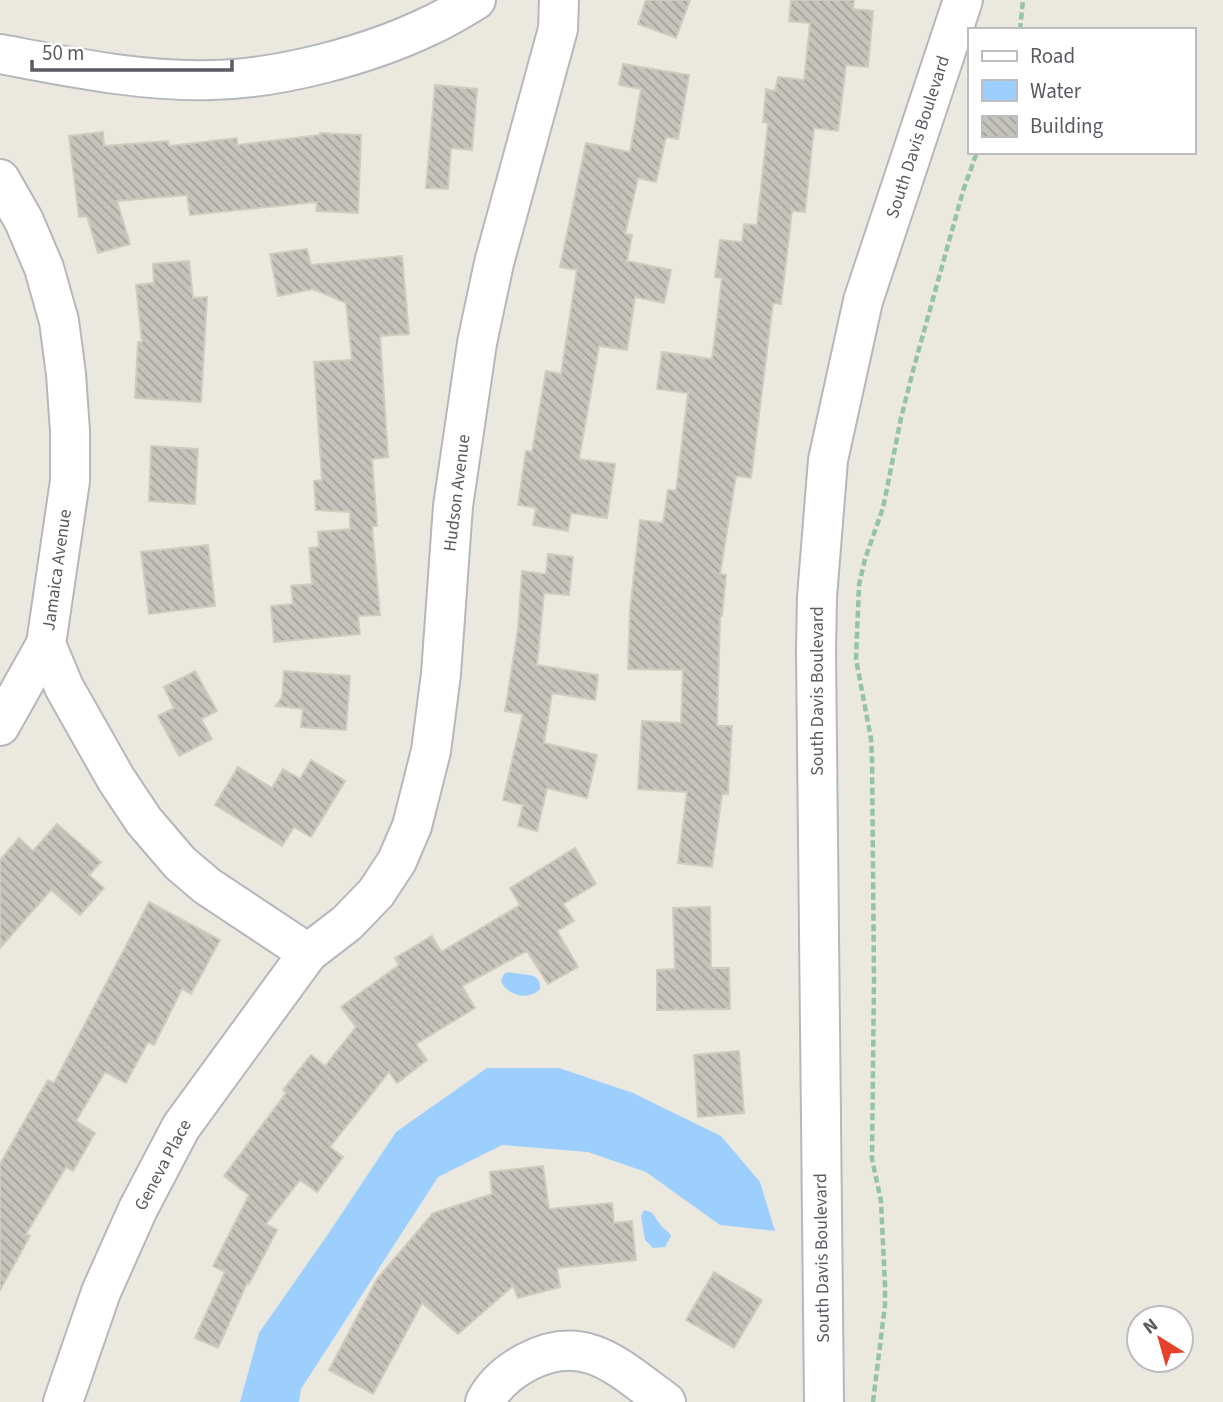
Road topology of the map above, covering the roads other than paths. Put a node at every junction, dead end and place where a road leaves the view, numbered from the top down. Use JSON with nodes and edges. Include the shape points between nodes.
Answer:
{"nodes":[{"id":1,"x":476,"y":0,"type":"edge"},
{"id":2,"x":559,"y":0,"type":"edge"},
{"id":3,"x":963,"y":0,"type":"edge"},
{"id":4,"x":0,"y":54,"type":"edge"},
{"id":5,"x":0,"y":179,"type":"edge"},
{"id":6,"x":46,"y":644,"type":"junction"},
{"id":7,"x":0,"y":726,"type":"edge"},
{"id":8,"x":308,"y":953,"type":"junction"},
{"id":9,"x":63,"y":1402,"type":"edge"},
{"id":10,"x":485,"y":1402,"type":"edge"},
{"id":11,"x":666,"y":1402,"type":"edge"},
{"id":12,"x":824,"y":1402,"type":"edge"}],
"edges":[{"from":1,"to":4,"type":"street","via":[[383,44],[252,78],[145,78]]},
{"from":2,"to":8,"type":"street","name":"Hudson Avenue","via":[[558,29],[494,262],[477,342],[453,506],[442,674],[412,826],[376,893],[348,923]]},
{"from":3,"to":12,"type":"street","name":"South Davis Boulevard","via":[[863,301],[828,460],[816,651]]},
{"from":5,"to":6,"type":"street","name":"Jamaica Avenue","via":[[44,268],[59,321],[66,374],[70,481]]},
{"from":6,"to":7,"type":"street"},
{"from":6,"to":8,"type":"street","name":"Jamaica Avenue","via":[[64,687],[144,821],[207,886]]},
{"from":8,"to":9,"type":"street","name":"Geneva Place","via":[[181,1127],[101,1292]]},
{"from":10,"to":11,"type":"street","via":[[517,1367],[541,1354],[566,1349],[603,1357]]}]}
